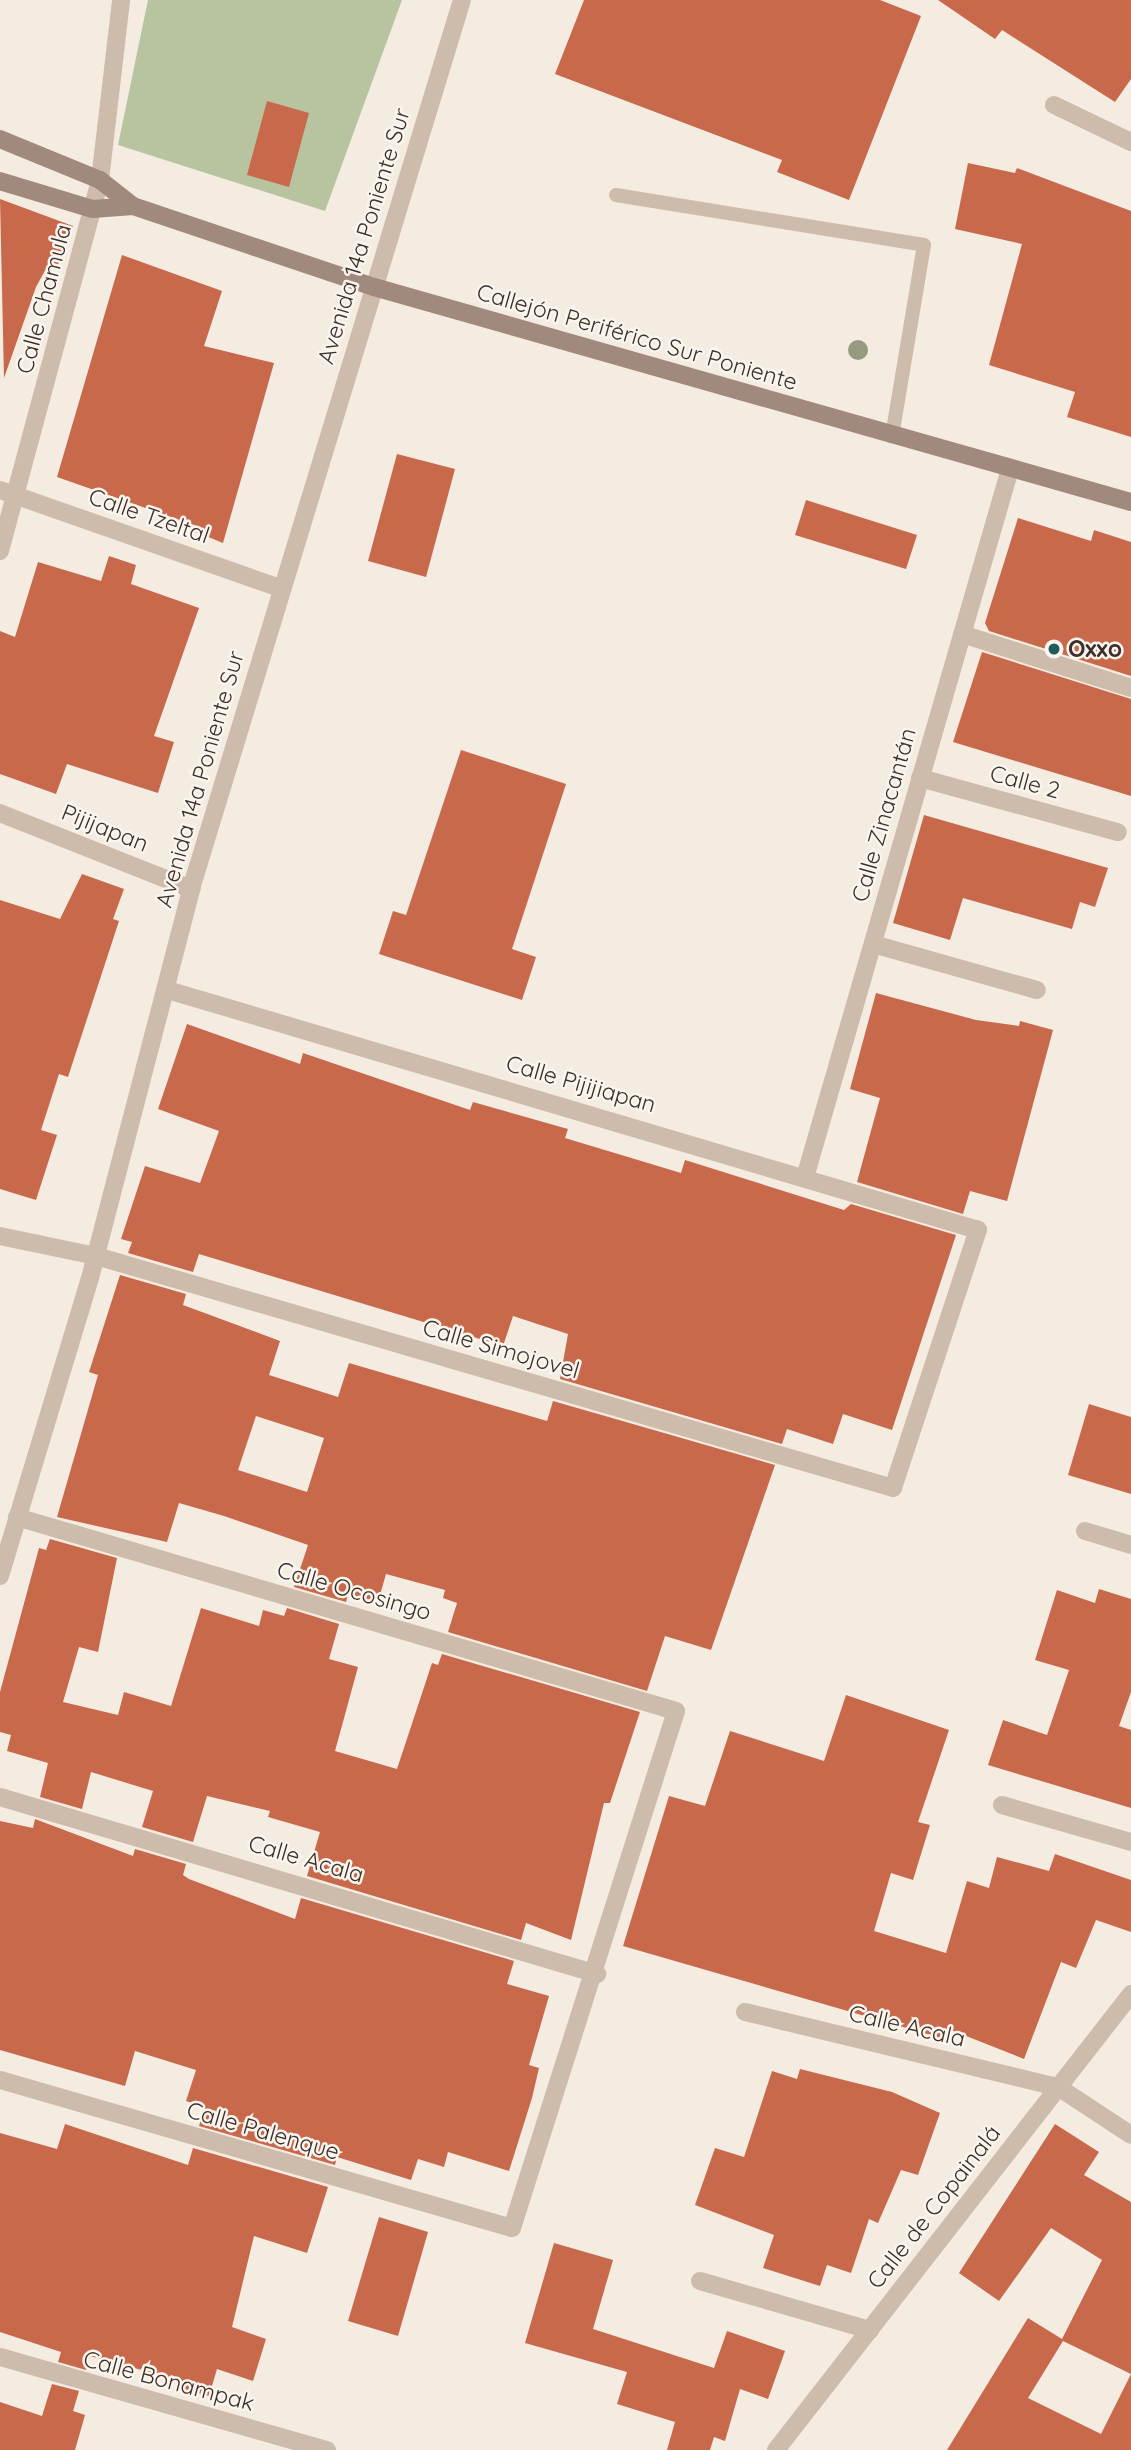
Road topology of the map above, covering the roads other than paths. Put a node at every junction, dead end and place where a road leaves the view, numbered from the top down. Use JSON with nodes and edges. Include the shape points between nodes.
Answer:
{"nodes":[{"id":1,"x":121,"y":0,"type":"edge"},
{"id":2,"x":463,"y":0,"type":"edge"},
{"id":3,"x":1054,"y":105,"type":"dead end"},
{"id":4,"x":0,"y":139,"type":"edge"},
{"id":5,"x":1131,"y":142,"type":"edge"},
{"id":6,"x":100,"y":180,"type":"junction"},
{"id":7,"x":0,"y":181,"type":"edge"},
{"id":8,"x":616,"y":195,"type":"dead end"},
{"id":9,"x":133,"y":206,"type":"junction"},
{"id":10,"x":93,"y":209,"type":"junction"},
{"id":11,"x":374,"y":287,"type":"junction"},
{"id":12,"x":892,"y":436,"type":"junction"},
{"id":13,"x":1010,"y":469,"type":"junction"},
{"id":14,"x":0,"y":490,"type":"edge"},
{"id":15,"x":18,"y":496,"type":"junction"},
{"id":16,"x":1131,"y":502,"type":"edge"},
{"id":17,"x":0,"y":551,"type":"edge"},
{"id":18,"x":282,"y":589,"type":"junction"},
{"id":19,"x":962,"y":634,"type":"junction"},
{"id":20,"x":1131,"y":688,"type":"edge"},
{"id":21,"x":920,"y":778,"type":"junction"},
{"id":22,"x":0,"y":813,"type":"edge"},
{"id":23,"x":1118,"y":832,"type":"dead end"},
{"id":24,"x":191,"y":889,"type":"junction"},
{"id":25,"x":873,"y":944,"type":"junction"},
{"id":26,"x":168,"y":990,"type":"junction"},
{"id":27,"x":1037,"y":990,"type":"dead end"},
{"id":28,"x":806,"y":1174,"type":"junction"},
{"id":29,"x":0,"y":1236,"type":"edge"},
{"id":30,"x":96,"y":1256,"type":"junction"},
{"id":31,"x":893,"y":1488,"type":"joint"},
{"id":32,"x":17,"y":1517,"type":"junction"},
{"id":33,"x":1085,"y":1531,"type":"dead end"},
{"id":34,"x":1131,"y":1545,"type":"edge"},
{"id":35,"x":0,"y":1576,"type":"edge"},
{"id":36,"x":0,"y":1797,"type":"edge"},
{"id":37,"x":1002,"y":1805,"type":"dead end"},
{"id":38,"x":1131,"y":1842,"type":"edge"},
{"id":39,"x":597,"y":1974,"type":"junction"},
{"id":40,"x":1131,"y":1994,"type":"edge"},
{"id":41,"x":745,"y":2012,"type":"dead end"},
{"id":42,"x":0,"y":2080,"type":"edge"},
{"id":43,"x":1058,"y":2087,"type":"junction"},
{"id":44,"x":1131,"y":2135,"type":"edge"},
{"id":45,"x":700,"y":2281,"type":"dead end"},
{"id":46,"x":870,"y":2330,"type":"junction"},
{"id":47,"x":0,"y":2357,"type":"edge"},
{"id":48,"x":327,"y":2450,"type":"edge"},
{"id":49,"x":776,"y":2450,"type":"edge"}],
"edges":[{"from":1,"to":6,"type":"street","name":"Calle Chamula"},
{"from":2,"to":11,"type":"street","name":"Avenida 14a Poniente Sur"},
{"from":3,"to":5,"type":"street"},
{"from":4,"to":6,"type":"main road","name":"Callejón Periférico Sur Poniente"},
{"from":6,"to":9,"type":"main road","name":"Callejón Periférico Sur Poniente"},
{"from":6,"to":10,"type":"street","name":"Calle Chamula"},
{"from":7,"to":10,"type":"main road","name":"Callejón Periférico Sur Poniente"},
{"from":8,"to":12,"type":"lane","via":[[924,245]]},
{"from":9,"to":10,"type":"main road","name":"Callejón Periférico Sur Poniente"},
{"from":9,"to":11,"type":"main road","name":"Callejón Periférico Sur Poniente"},
{"from":10,"to":15,"type":"street","name":"Calle Chamula"},
{"from":11,"to":12,"type":"main road","name":"Callejón Periférico Sur Poniente"},
{"from":11,"to":18,"type":"street","name":"Avenida 14a Poniente Sur"},
{"from":12,"to":13,"type":"main road","name":"Callejón Periférico Sur Poniente"},
{"from":13,"to":16,"type":"main road","name":"Callejón Periférico Sur Poniente"},
{"from":13,"to":19,"type":"street","name":"Calle Zinacantán"},
{"from":14,"to":15,"type":"street","name":"Calle Tzeltal"},
{"from":15,"to":17,"type":"street","name":"Calle Chamula"},
{"from":15,"to":18,"type":"street","name":"Calle Tzeltal"},
{"from":18,"to":24,"type":"street","name":"Avenida 14a Poniente Sur"},
{"from":19,"to":20,"type":"street"},
{"from":19,"to":21,"type":"street","name":"Calle Zinacantán"},
{"from":21,"to":23,"type":"street","name":"Calle 2"},
{"from":21,"to":25,"type":"street","name":"Calle Zinacantán"},
{"from":22,"to":24,"type":"street","name":"Pijijapan"},
{"from":24,"to":26,"type":"street","name":"Avenida 14a Poniente Sur"},
{"from":25,"to":27,"type":"street"},
{"from":25,"to":28,"type":"street","name":"Calle Zinacantán"},
{"from":26,"to":28,"type":"street","name":"Calle Pijijiapan"},
{"from":26,"to":30,"type":"street","name":"Avenida 14a Poniente Sur"},
{"from":28,"to":31,"type":"street","name":"Calle Pijijiapan","via":[[978,1230]]},
{"from":29,"to":30,"type":"street","name":"Calle Simojovel"},
{"from":30,"to":31,"type":"street","name":"Calle Simojovel"},
{"from":30,"to":32,"type":"street","name":"Avenida 14a Poniente Sur"},
{"from":32,"to":35,"type":"street","name":"Avenida 14a Poniente Sur"},
{"from":32,"to":39,"type":"street","name":"Calle Ocosingo","via":[[676,1711]]},
{"from":33,"to":34,"type":"street"},
{"from":36,"to":39,"type":"street","name":"Calle Acala"},
{"from":37,"to":38,"type":"street"},
{"from":39,"to":42,"type":"street","name":"Calle Palenque","via":[[512,2228]]},
{"from":40,"to":43,"type":"street","name":"Calle de Copainalá"},
{"from":41,"to":43,"type":"street","name":"Calle Acala"},
{"from":43,"to":44,"type":"street","name":"Calle Acala"},
{"from":43,"to":46,"type":"street","name":"Calle de Copainalá"},
{"from":45,"to":46,"type":"street"},
{"from":46,"to":49,"type":"street","name":"Calle de Copainalá"},
{"from":47,"to":48,"type":"street","name":"Calle Bonampak"}]}
